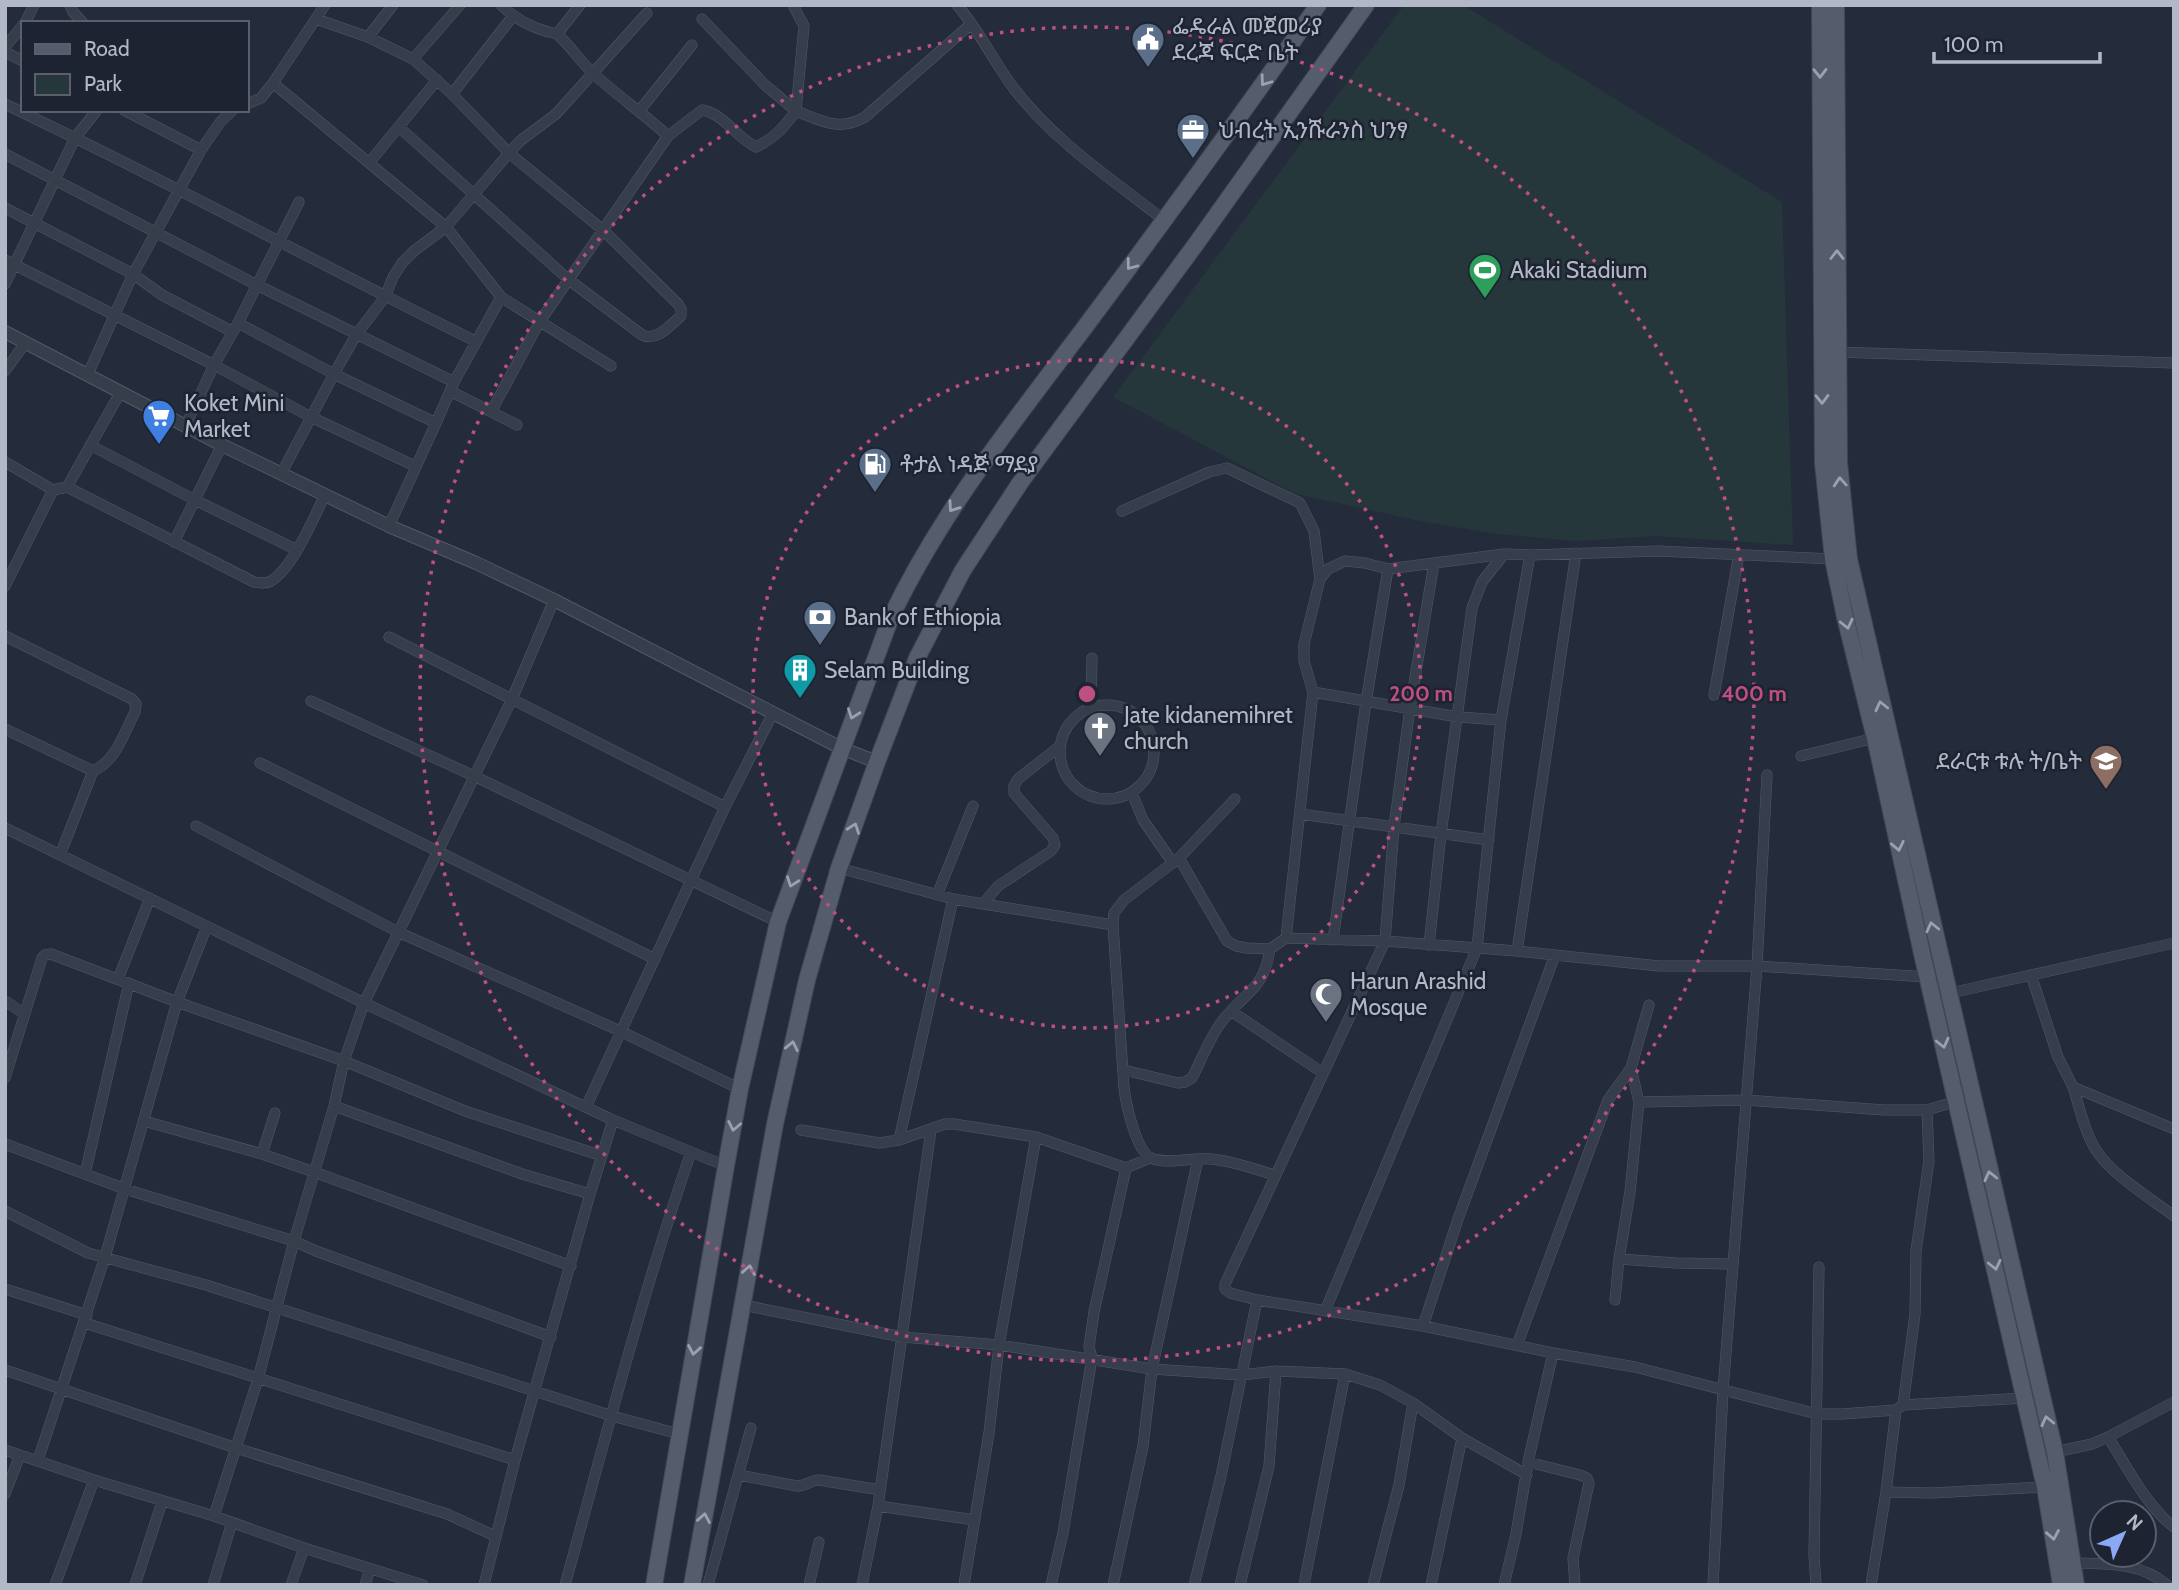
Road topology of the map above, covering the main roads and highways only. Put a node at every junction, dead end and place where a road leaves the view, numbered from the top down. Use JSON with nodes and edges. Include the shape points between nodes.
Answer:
{"nodes":[{"id":1,"x":1318,"y":5,"type":"edge"},
{"id":2,"x":1366,"y":5,"type":"edge"},
{"id":3,"x":1820,"y":5,"type":"edge"},
{"id":4,"x":1836,"y":5,"type":"edge"},
{"id":5,"x":1829,"y":352,"type":"junction"},
{"id":6,"x":1940,"y":996,"type":"junction"},
{"id":7,"x":654,"y":1585,"type":"edge"},
{"id":8,"x":692,"y":1585,"type":"edge"},
{"id":9,"x":2060,"y":1585,"type":"edge"},
{"id":10,"x":2076,"y":1585,"type":"edge"}],
"edges":[{"from":1,"to":7,"type":"main road","one_way":true,"via":[[938,528],[891,617],[778,922],[740,1089]]},
{"from":8,"to":2,"type":"main road","one_way":true,"via":[[775,1124],[807,979],[839,868],[917,658],[963,569],[1020,484]]},
{"from":3,"to":5,"type":"main road","one_way":true},
{"from":5,"to":4,"type":"main road","one_way":true},
{"from":6,"to":5,"type":"main road","one_way":true,"via":[[1849,559]]},
{"from":5,"to":6,"type":"main road","one_way":true,"via":[[1823,463],[1833,559],[1927,977]]},
{"from":6,"to":9,"type":"main road","one_way":true,"via":[[1957,1101],[2045,1488]]},
{"from":10,"to":6,"type":"main road","one_way":true,"via":[[2055,1452]]}]}
